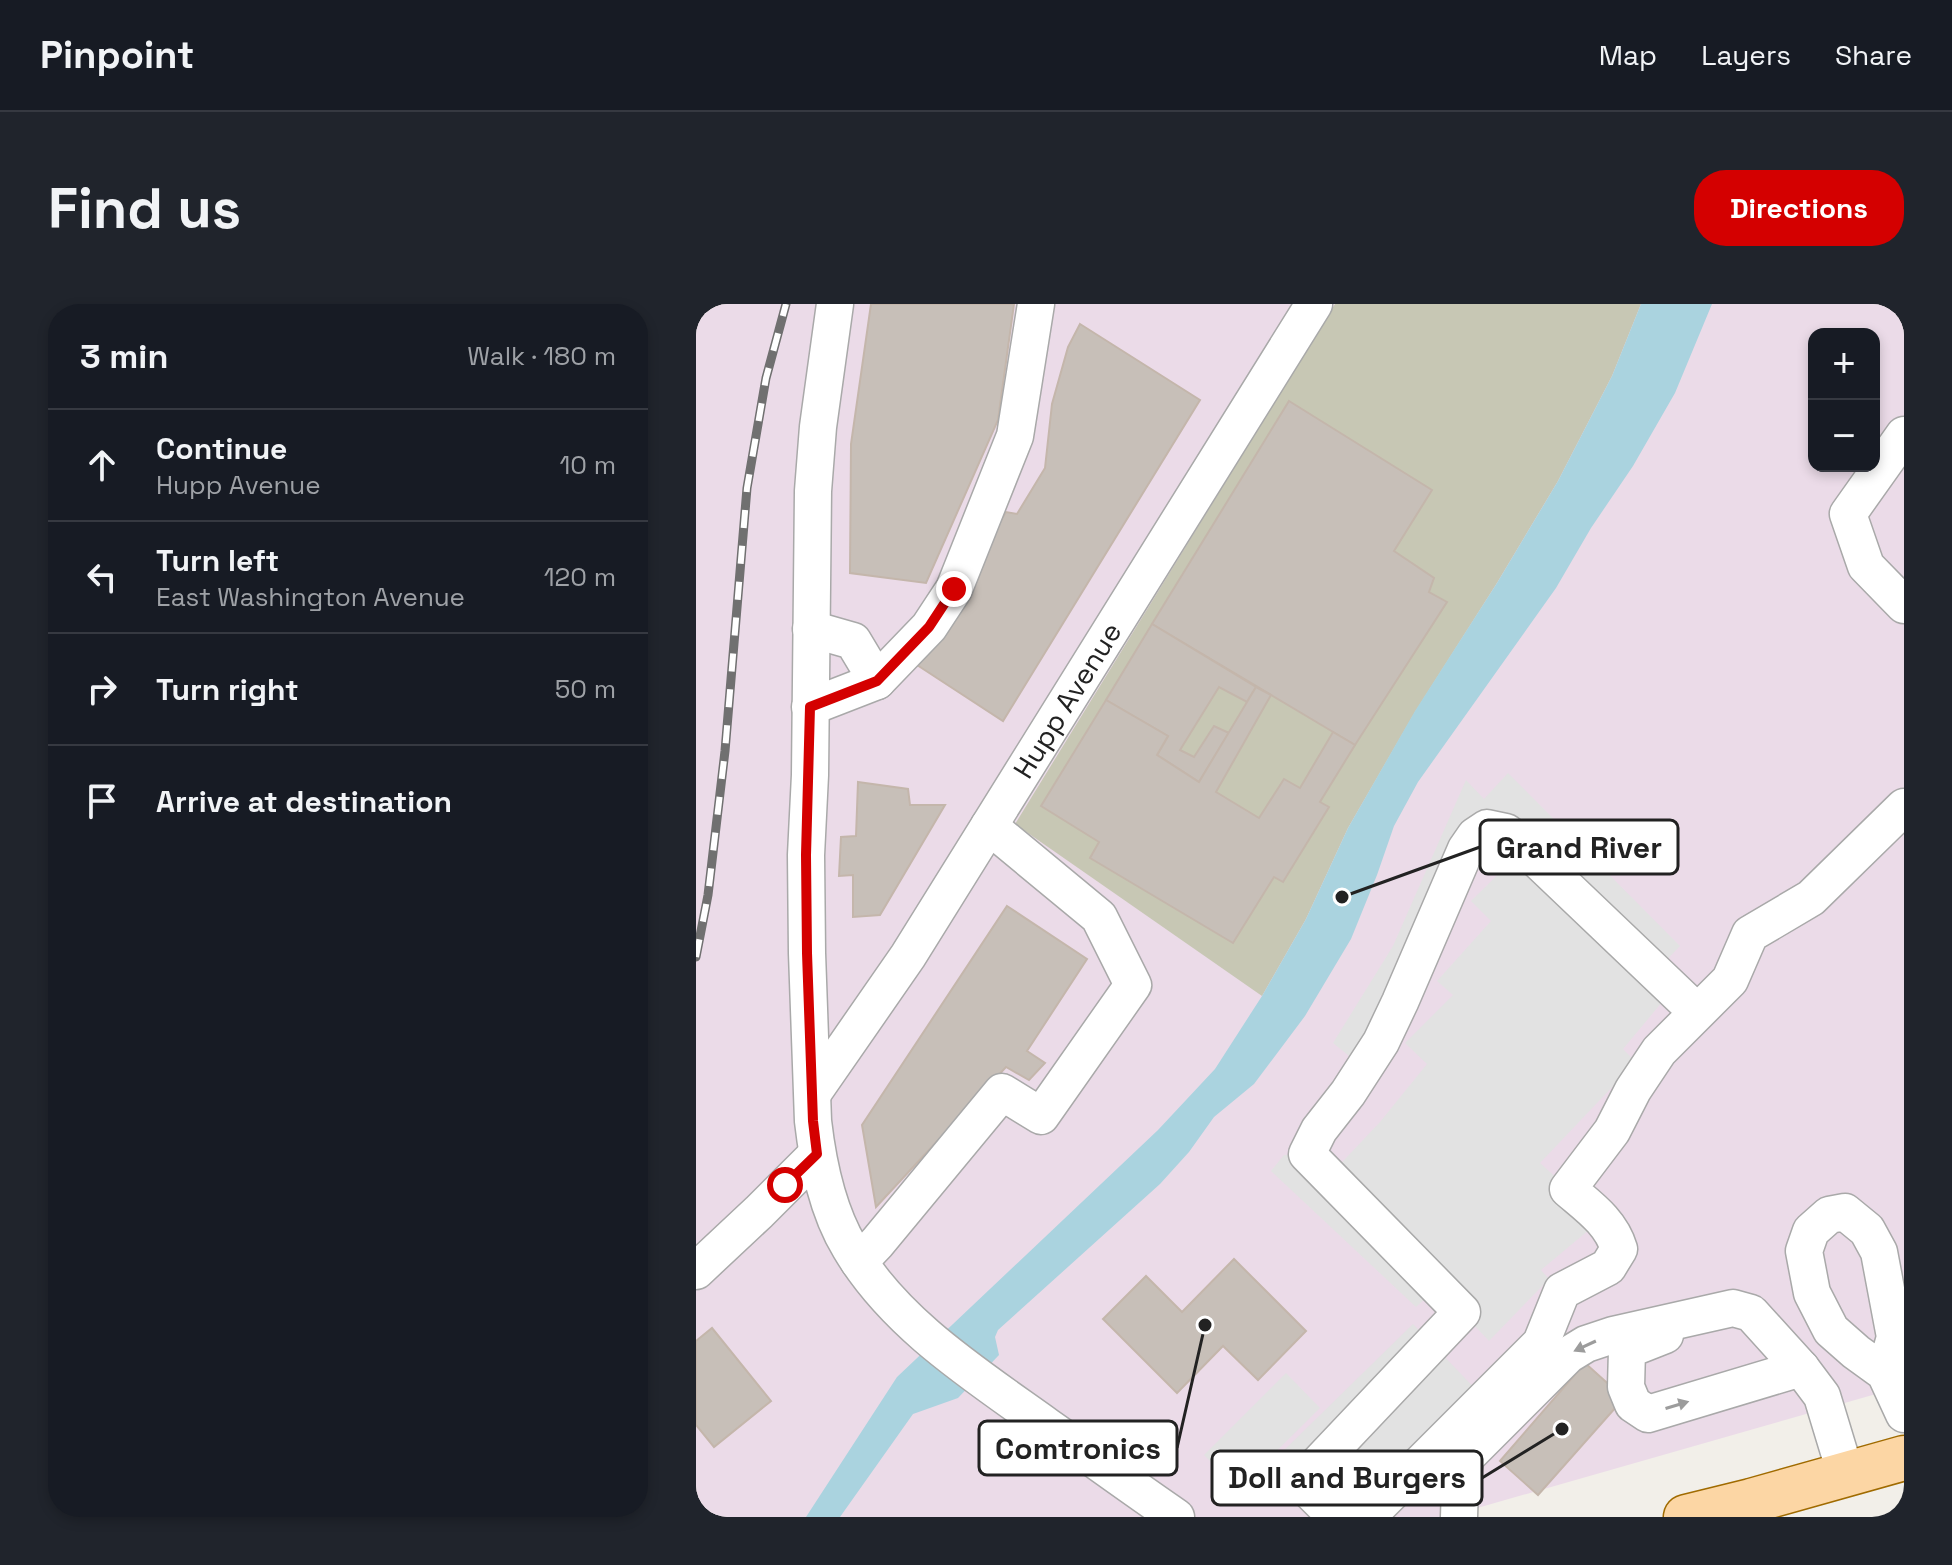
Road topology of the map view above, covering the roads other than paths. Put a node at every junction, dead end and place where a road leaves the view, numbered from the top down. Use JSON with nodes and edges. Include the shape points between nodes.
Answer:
{"nodes":[{"id":1,"x":835,"y":304,"type":"edge"},
{"id":2,"x":1036,"y":304,"type":"edge"},
{"id":3,"x":1314,"y":304,"type":"edge"},
{"id":4,"x":1904,"y":435,"type":"edge"},
{"id":5,"x":1904,"y":605,"type":"edge"},
{"id":6,"x":811,"y":629,"type":"junction"},
{"id":7,"x":877,"y":681,"type":"junction"},
{"id":8,"x":810,"y":707,"type":"junction"},
{"id":9,"x":1904,"y":807,"type":"edge"},
{"id":10,"x":989,"y":826,"type":"junction"},
{"id":11,"x":1697,"y":1012,"type":"junction"},
{"id":12,"x":813,"y":1093,"type":"junction"},
{"id":13,"x":817,"y":1154,"type":"junction"},
{"id":14,"x":859,"y":1262,"type":"junction"},
{"id":15,"x":696,"y":1271,"type":"edge"},
{"id":16,"x":1733,"y":1308,"type":"junction"},
{"id":17,"x":1801,"y":1368,"type":"junction"},
{"id":18,"x":1885,"y":1373,"type":"dead end"},
{"id":19,"x":1904,"y":1414,"type":"edge"},
{"id":20,"x":1904,"y":1458,"type":"edge"},
{"id":21,"x":1846,"y":1475,"type":"junction"},
{"id":22,"x":1176,"y":1517,"type":"edge"},
{"id":23,"x":1459,"y":1517,"type":"edge"},
{"id":24,"x":1686,"y":1517,"type":"edge"}],
"edges":[{"from":1,"to":6,"type":"street","via":[[813,491]]},
{"from":2,"to":7,"type":"street","via":[[1015,436],[954,589],[929,627]]},
{"from":3,"to":10,"type":"street","name":"Hupp Avenue"},
{"from":4,"to":5,"type":"street","via":[[1848,514],[1866,566]]},
{"from":6,"to":7,"type":"street","via":[[853,641]]},
{"from":6,"to":8,"type":"street"},
{"from":7,"to":8,"type":"street"},
{"from":8,"to":12,"type":"street","via":[[806,855]]},
{"from":9,"to":11,"type":"street","via":[[1811,898],[1750,934],[1730,980]]},
{"from":10,"to":12,"type":"street","name":"Hupp Avenue"},
{"from":10,"to":14,"type":"street","via":[[1099,917],[1133,985],[1041,1116],[1002,1092]]},
{"from":11,"to":11,"type":"street","via":[[1659,1051],[1612,1131],[1568,1189],[1615,1234],[1619,1249],[1608,1267],[1562,1291],[1541,1343],[1369,1515],[1332,1513],[1301,1482],[1462,1312],[1307,1154],[1381,1042],[1475,836],[1487,828],[1506,832]]},
{"from":12,"to":13,"type":"street"},
{"from":13,"to":14,"type":"street","via":[[839,1229]]},
{"from":13,"to":15,"type":"street"},
{"from":14,"to":22,"type":"street","via":[[921,1331]]},
{"from":16,"to":17,"type":"street","via":[[1751,1313]]},
{"from":16,"to":17,"type":"street","one_way":true,"via":[[1627,1350],[1626,1387],[1633,1404],[1648,1414]]},
{"from":16,"to":23,"type":"street","one_way":true,"via":[[1613,1335],[1568,1355],[1466,1457]]},
{"from":17,"to":21,"type":"street","via":[[1822,1396]]},
{"from":18,"to":19,"type":"street"},
{"from":20,"to":21,"type":"main road"},
{"from":21,"to":24,"type":"main road"}]}
